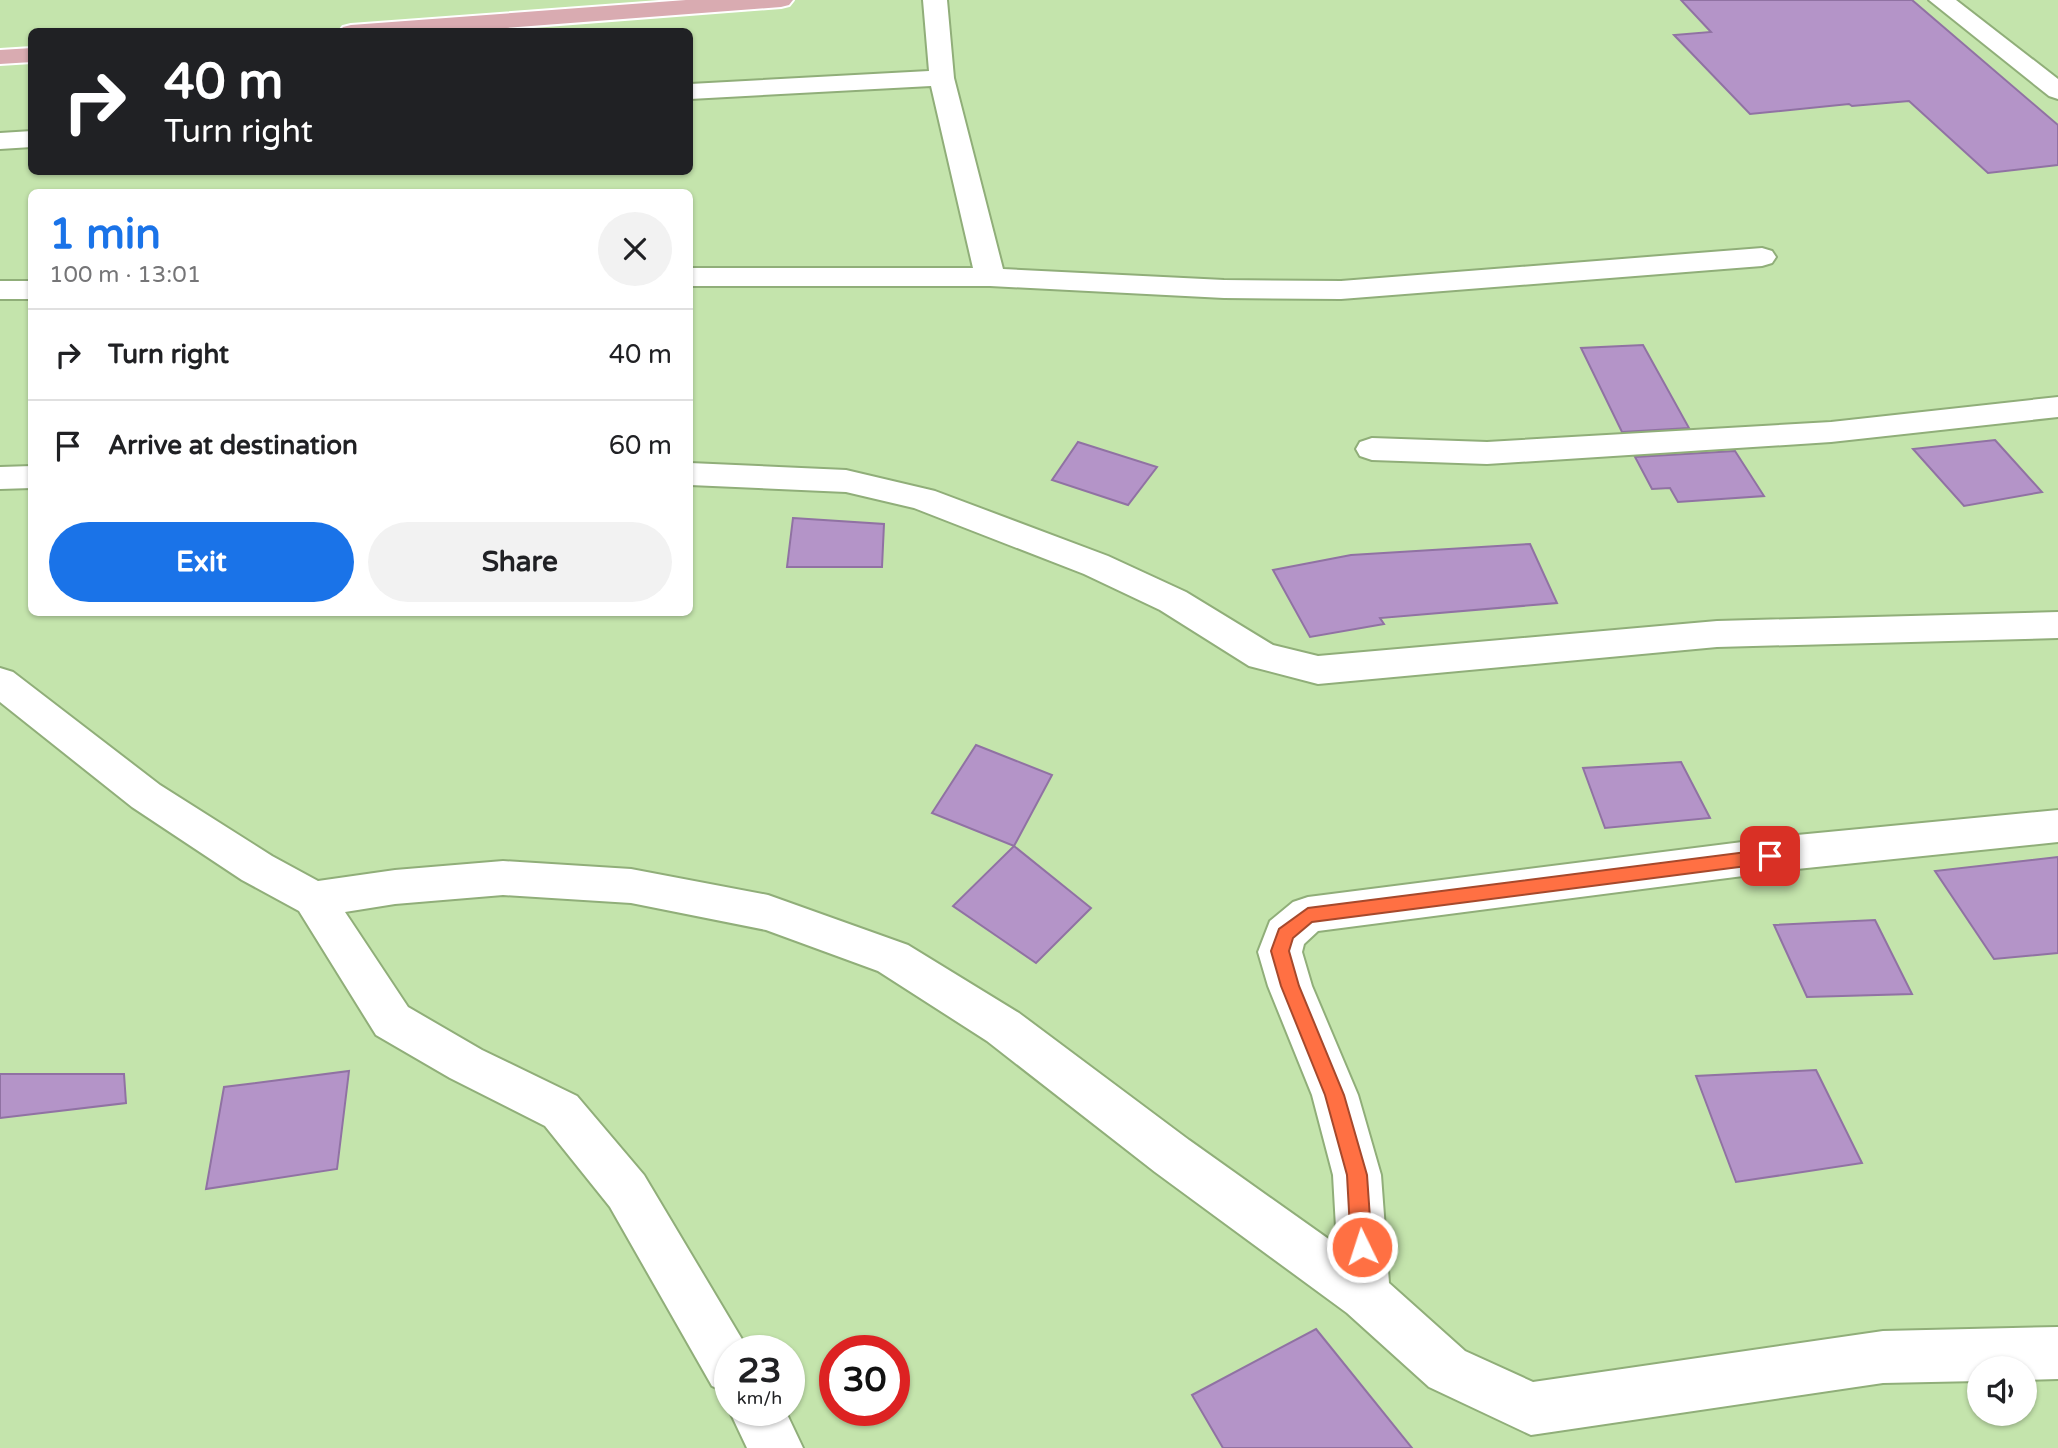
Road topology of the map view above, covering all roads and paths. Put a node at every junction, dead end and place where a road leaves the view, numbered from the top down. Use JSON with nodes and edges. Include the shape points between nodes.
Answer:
{"nodes":[{"id":1,"x":781,"y":0,"type":"edge"},
{"id":2,"x":935,"y":0,"type":"edge"},
{"id":3,"x":1941,"y":0,"type":"edge"},
{"id":4,"x":405,"y":28,"type":"edge"},
{"id":5,"x":28,"y":55,"type":"edge"},
{"id":6,"x":0,"y":57,"type":"edge"},
{"id":7,"x":942,"y":78,"type":"junction"},
{"id":8,"x":2058,"y":91,"type":"edge"},
{"id":9,"x":693,"y":92,"type":"edge"},
{"id":10,"x":28,"y":139,"type":"edge"},
{"id":11,"x":0,"y":141,"type":"edge"},
{"id":12,"x":1762,"y":257,"type":"dead end"},
{"id":13,"x":693,"y":277,"type":"edge"},
{"id":14,"x":990,"y":277,"type":"junction"},
{"id":15,"x":0,"y":290,"type":"edge"},
{"id":16,"x":28,"y":290,"type":"edge"},
{"id":17,"x":2058,"y":407,"type":"edge"},
{"id":18,"x":1373,"y":449,"type":"dead end"},
{"id":19,"x":693,"y":474,"type":"edge"},
{"id":20,"x":28,"y":477,"type":"edge"},
{"id":21,"x":0,"y":478,"type":"edge"},
{"id":22,"x":2058,"y":625,"type":"edge"},
{"id":23,"x":0,"y":682,"type":"edge"},
{"id":24,"x":2058,"y":825,"type":"edge"},
{"id":25,"x":314,"y":899,"type":"junction"},
{"id":26,"x":1365,"y":1295,"type":"junction"},
{"id":27,"x":714,"y":1341,"type":"edge"},
{"id":28,"x":2058,"y":1353,"type":"edge"},
{"id":29,"x":764,"y":1426,"type":"edge"},
{"id":30,"x":776,"y":1448,"type":"edge"}],
"edges":[{"from":1,"to":4,"type":"main road"},
{"from":2,"to":7,"type":"street"},
{"from":3,"to":8,"type":"street"},
{"from":5,"to":6,"type":"main road"},
{"from":7,"to":9,"type":"street"},
{"from":7,"to":14,"type":"street"},
{"from":10,"to":11,"type":"street"},
{"from":12,"to":14,"type":"street","via":[[1340,290]]},
{"from":13,"to":14,"type":"street"},
{"from":15,"to":16,"type":"street"},
{"from":17,"to":18,"type":"street","via":[[1818,433],[1487,453]]},
{"from":19,"to":22,"type":"street","via":[[846,481],[923,499],[1096,565],[1173,601],[1262,656],[1318,670],[1717,634]]},
{"from":20,"to":21,"type":"street"},
{"from":23,"to":25,"type":"street","via":[[146,796]]},
{"from":24,"to":26,"type":"street","via":[[1797,852],[1308,915],[1285,934],[1280,951],[1335,1095],[1357,1175]]},
{"from":25,"to":26,"type":"street","via":[[503,878],[631,886],[768,913],[893,958],[1003,1027]]},
{"from":25,"to":27,"type":"street","via":[[392,1021],[561,1111],[626,1191]]},
{"from":26,"to":28,"type":"street","via":[[1447,1369],[1531,1409],[1883,1357]]},
{"from":29,"to":30,"type":"street"}]}
